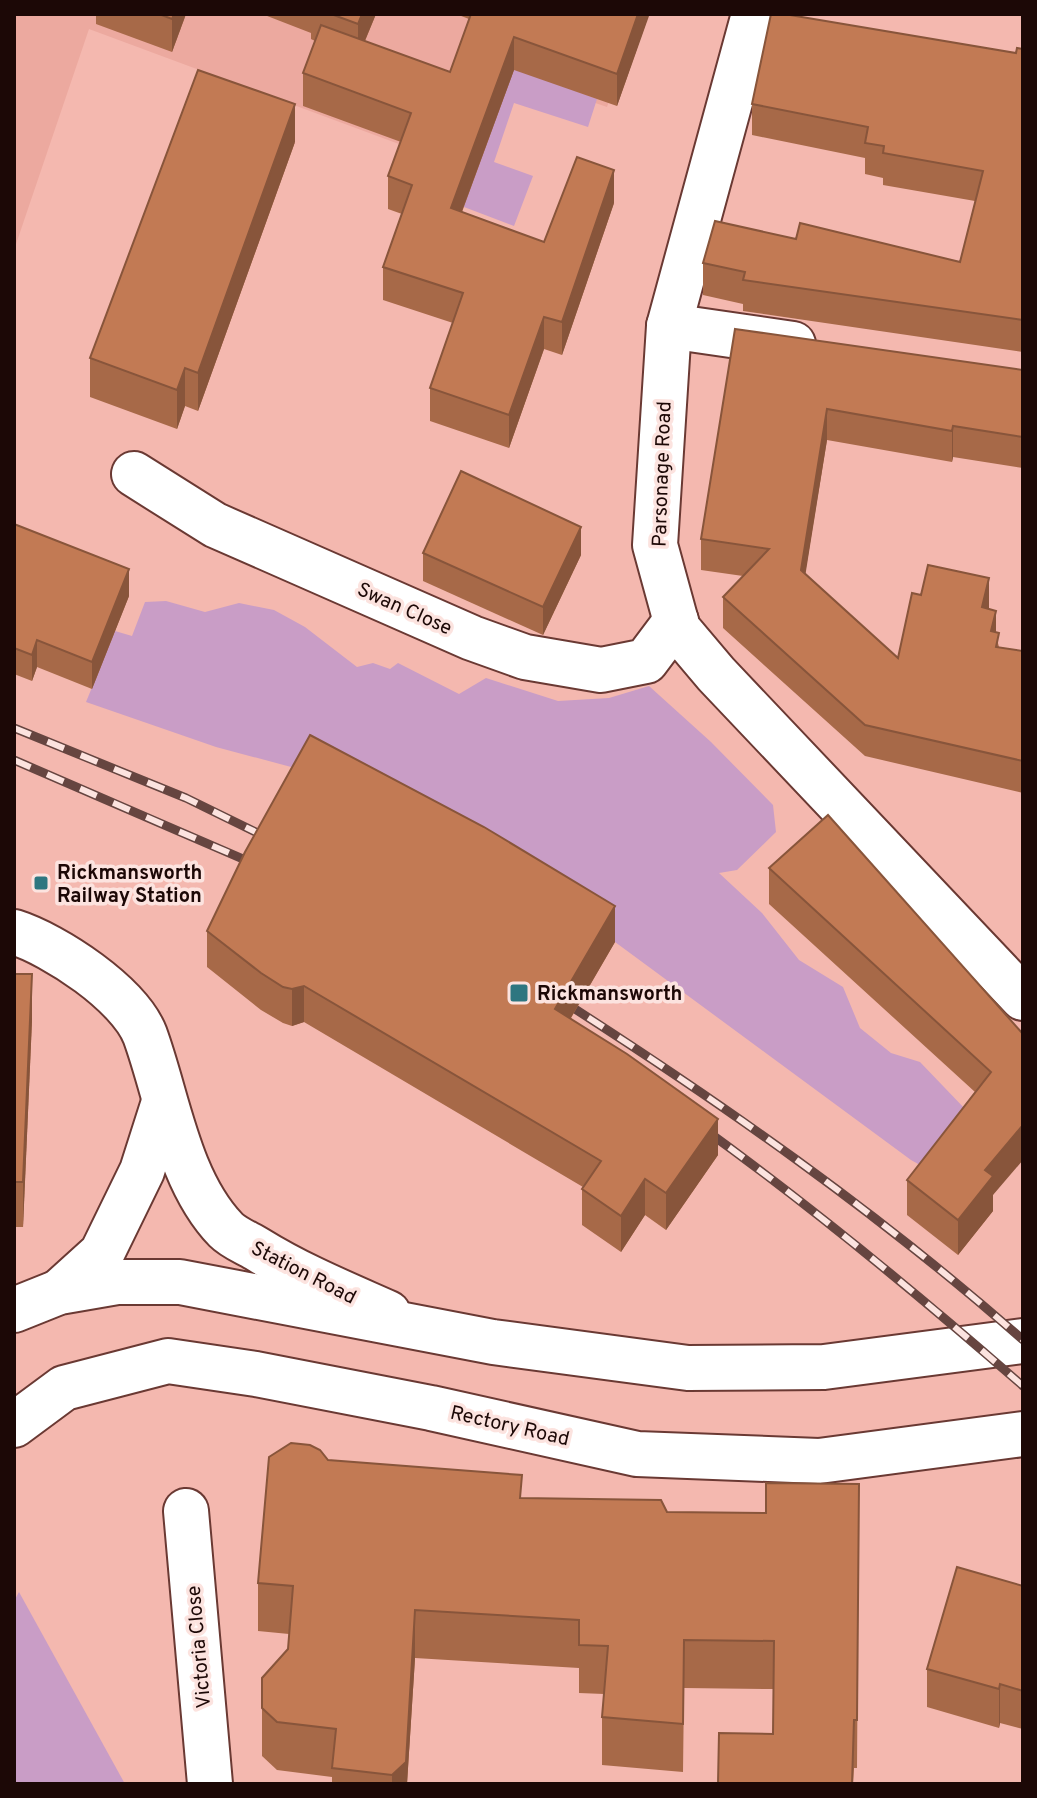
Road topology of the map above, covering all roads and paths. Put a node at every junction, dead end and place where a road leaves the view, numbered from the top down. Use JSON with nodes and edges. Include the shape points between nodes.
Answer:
{"nodes":[{"id":1,"x":754,"y":14,"type":"edge"},
{"id":2,"x":669,"y":326,"type":"junction"},
{"id":3,"x":838,"y":350,"type":"edge"},
{"id":4,"x":134,"y":474,"type":"dead end"},
{"id":5,"x":676,"y":621,"type":"junction"},
{"id":6,"x":14,"y":932,"type":"edge"},
{"id":7,"x":1023,"y":998,"type":"edge"},
{"id":8,"x":164,"y":1102,"type":"junction"},
{"id":9,"x":59,"y":1292,"type":"junction"},
{"id":10,"x":14,"y":1310,"type":"edge"},
{"id":11,"x":427,"y":1330,"type":"junction"},
{"id":12,"x":1023,"y":1341,"type":"edge"},
{"id":13,"x":14,"y":1425,"type":"edge"},
{"id":14,"x":1023,"y":1434,"type":"edge"},
{"id":15,"x":186,"y":1511,"type":"dead end"},
{"id":16,"x":210,"y":1784,"type":"edge"}],
"edges":[{"from":1,"to":2,"type":"street","name":"Parsonage Road"},
{"from":2,"to":3,"type":"street"},
{"from":2,"to":5,"type":"street","name":"Parsonage Road","via":[[655,545]]},
{"from":4,"to":5,"type":"street","name":"Swan Close","via":[[215,525],[525,657],[601,670],[646,661]]},
{"from":5,"to":7,"type":"street","name":"Parsonage Road","via":[[716,674]]},
{"from":6,"to":8,"type":"street","name":"Station Road","via":[[67,959],[124,1003],[144,1032]]},
{"from":8,"to":9,"type":"street","via":[[142,1171],[102,1253]]},
{"from":8,"to":11,"type":"street","name":"Station Road","via":[[202,1199],[228,1232],[295,1272]]},
{"from":9,"to":10,"type":"street"},
{"from":9,"to":11,"type":"street","via":[[117,1282],[180,1282]]},
{"from":11,"to":12,"type":"street","via":[[688,1368],[824,1367]]},
{"from":13,"to":14,"type":"street","name":"Rectory Road","via":[[64,1388],[168,1361],[402,1402],[637,1454],[819,1461]]},
{"from":15,"to":16,"type":"street","name":"Victoria Close"}]}
